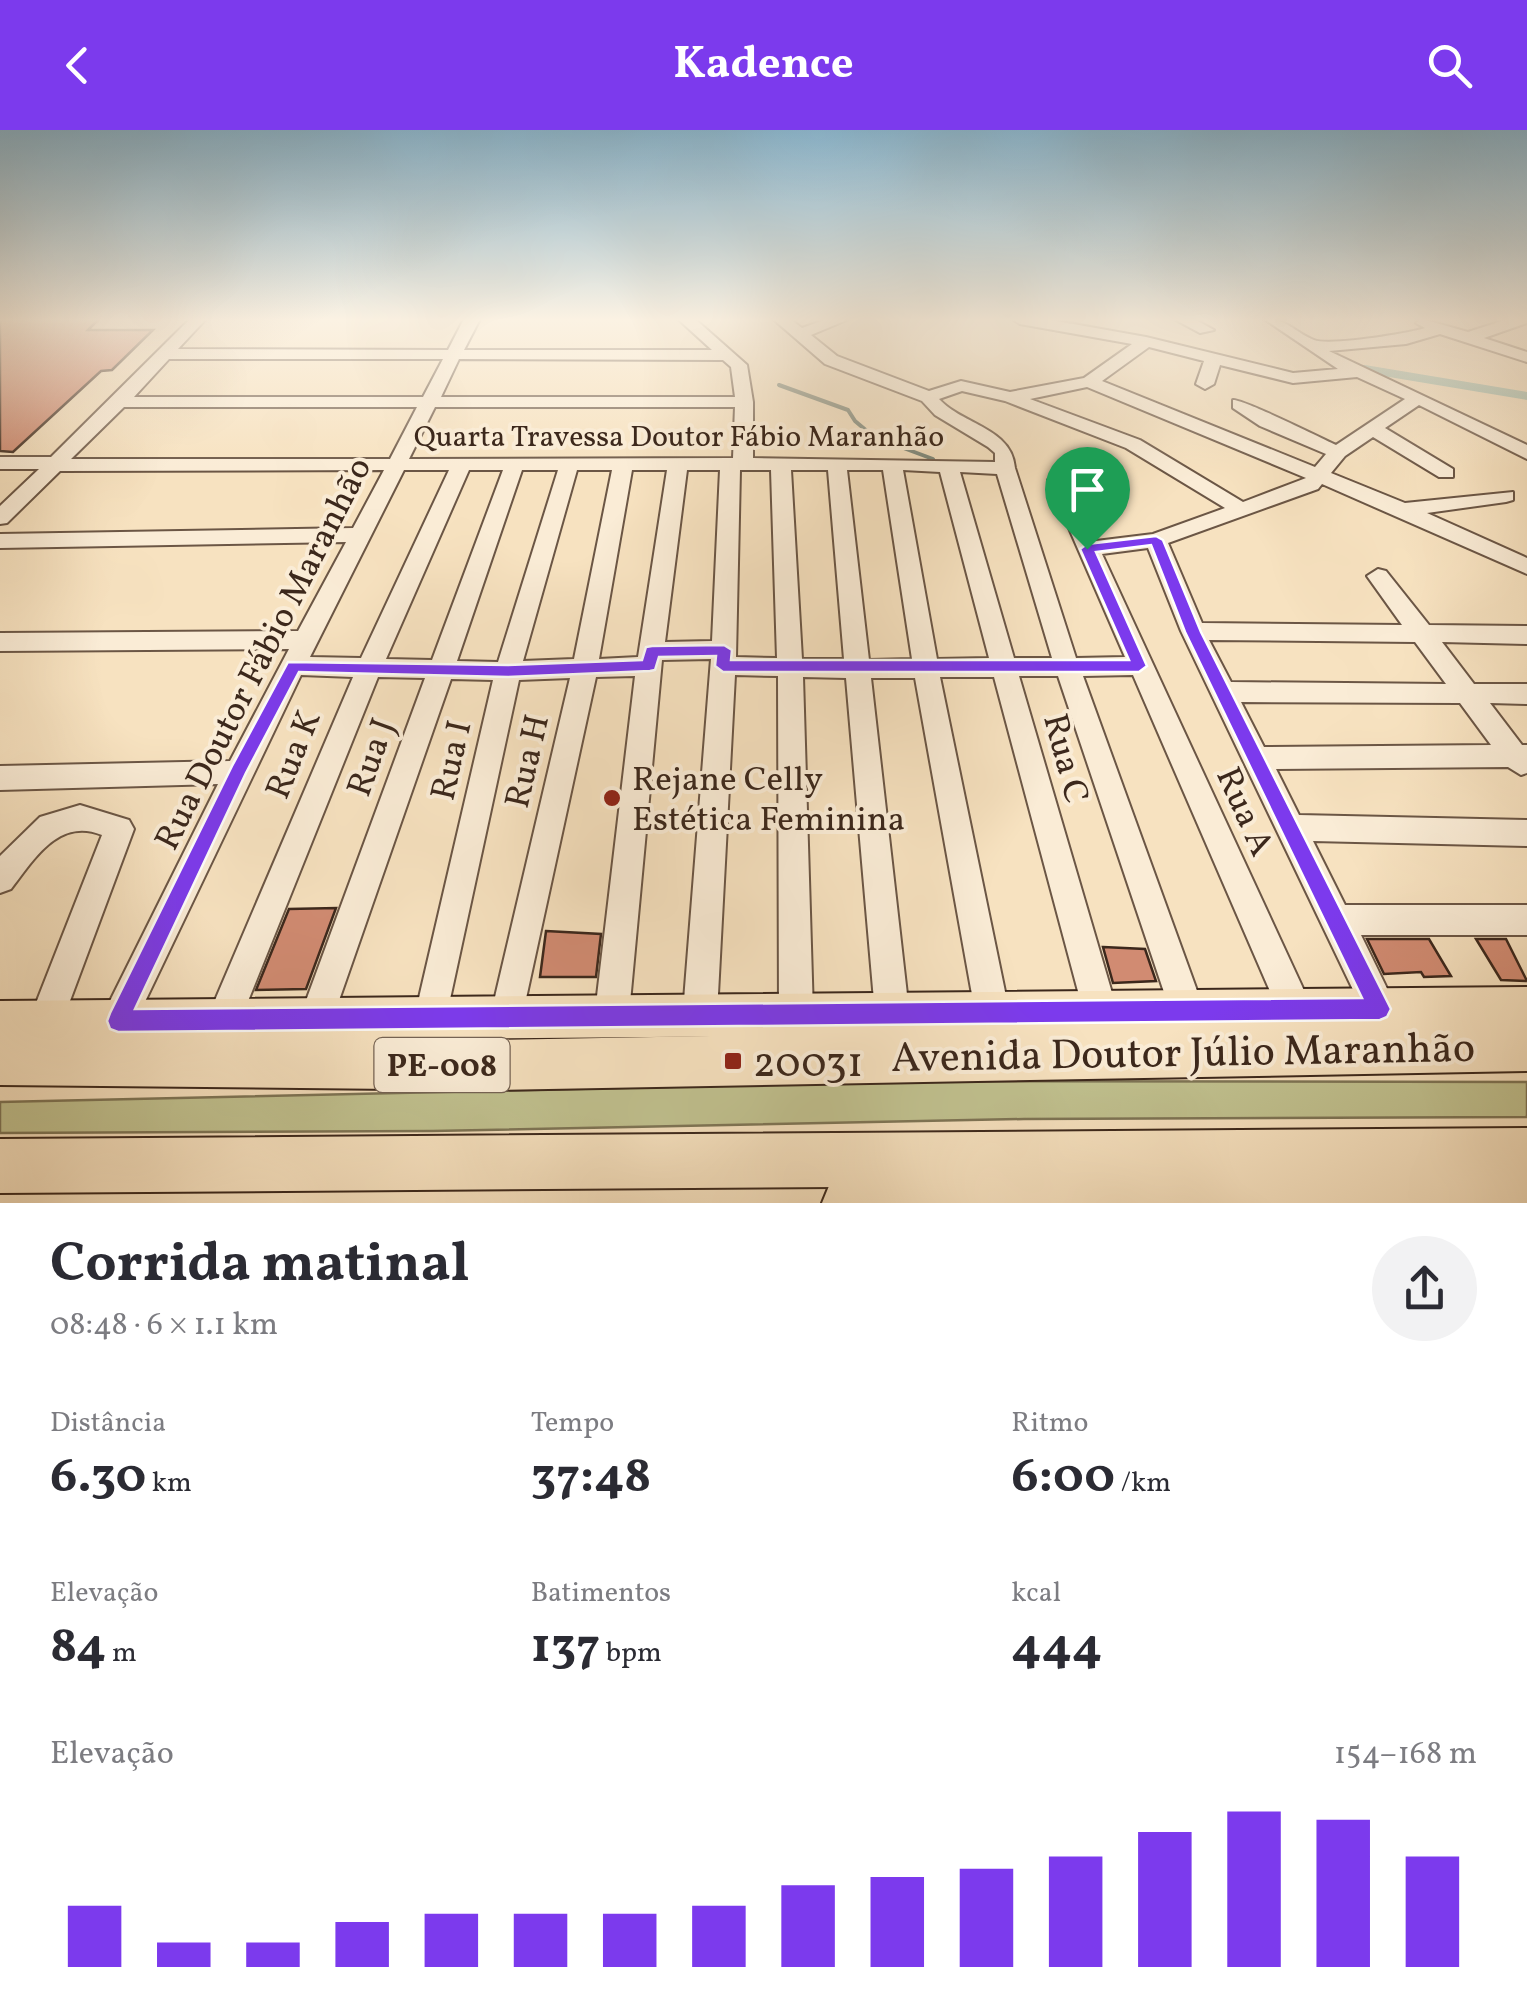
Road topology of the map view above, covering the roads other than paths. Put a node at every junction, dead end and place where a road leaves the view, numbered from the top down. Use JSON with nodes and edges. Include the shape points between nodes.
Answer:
{"nodes":[{"id":1,"x":151,"y":369,"type":"edge"},
{"id":2,"x":446,"y":369,"type":"edge"},
{"id":3,"x":740,"y":369,"type":"edge"},
{"id":4,"x":855,"y":369,"type":"edge"},
{"id":5,"x":1108,"y":369,"type":"edge"},
{"id":6,"x":1210,"y":369,"type":"edge"},
{"id":7,"x":1253,"y":369,"type":"edge"},
{"id":8,"x":1355,"y":370,"type":"joint"},
{"id":9,"x":1090,"y":382,"type":"junction"},
{"id":10,"x":1205,"y":384,"type":"dead end"},
{"id":11,"x":928,"y":396,"type":"junction"},
{"id":12,"x":1010,"y":397,"type":"junction"},
{"id":13,"x":1418,"y":398,"type":"junction"},
{"id":14,"x":120,"y":402,"type":"junction"},
{"id":15,"x":744,"y":402,"type":"junction"},
{"id":16,"x":428,"y":404,"type":"junction"},
{"id":17,"x":1238,"y":404,"type":"dead end"},
{"id":18,"x":1370,"y":428,"type":"junction"},
{"id":19,"x":1338,"y":452,"type":"junction"},
{"id":20,"x":1527,"y":454,"type":"edge"},
{"id":21,"x":0,"y":463,"type":"edge"},
{"id":22,"x":54,"y":464,"type":"junction"},
{"id":23,"x":781,"y":464,"type":"junction"},
{"id":24,"x":836,"y":464,"type":"junction"},
{"id":25,"x":892,"y":464,"type":"junction"},
{"id":26,"x":395,"y":465,"type":"junction"},
{"id":27,"x":622,"y":465,"type":"junction"},
{"id":28,"x":678,"y":465,"type":"junction"},
{"id":29,"x":736,"y":465,"type":"junction"},
{"id":30,"x":460,"y":466,"type":"junction"},
{"id":31,"x":514,"y":466,"type":"junction"},
{"id":32,"x":568,"y":466,"type":"junction"},
{"id":33,"x":948,"y":466,"type":"junction"},
{"id":34,"x":1004,"y":468,"type":"junction"},
{"id":35,"x":1446,"y":473,"type":"dead end"},
{"id":36,"x":1320,"y":474,"type":"junction"},
{"id":37,"x":1058,"y":480,"type":"dead end"},
{"id":38,"x":1506,"y":496,"type":"dead end"},
{"id":39,"x":1240,"y":509,"type":"junction"},
{"id":40,"x":1403,"y":510,"type":"junction"},
{"id":41,"x":0,"y":518,"type":"edge"},
{"id":42,"x":360,"y":534,"type":"junction"},
{"id":43,"x":1156,"y":540,"type":"junction"},
{"id":44,"x":0,"y":541,"type":"edge"},
{"id":45,"x":1087,"y":549,"type":"junction"},
{"id":46,"x":1527,"y":567,"type":"edge"},
{"id":47,"x":1378,"y":576,"type":"dead end"},
{"id":48,"x":1193,"y":632,"type":"junction"},
{"id":49,"x":1423,"y":634,"type":"junction"},
{"id":50,"x":1527,"y":635,"type":"edge"},
{"id":51,"x":308,"y":640,"type":"junction"},
{"id":52,"x":0,"y":642,"type":"edge"},
{"id":53,"x":651,"y":658,"type":"junction"},
{"id":54,"x":724,"y":658,"type":"junction"},
{"id":55,"x":294,"y":666,"type":"junction"},
{"id":56,"x":1139,"y":666,"type":"junction"},
{"id":57,"x":368,"y":668,"type":"junction"},
{"id":58,"x":585,"y":668,"type":"junction"},
{"id":59,"x":790,"y":668,"type":"junction"},
{"id":60,"x":926,"y":668,"type":"junction"},
{"id":61,"x":1006,"y":668,"type":"junction"},
{"id":62,"x":1066,"y":668,"type":"junction"},
{"id":63,"x":859,"y":669,"type":"junction"},
{"id":64,"x":441,"y":670,"type":"junction"},
{"id":65,"x":508,"y":671,"type":"junction"},
{"id":66,"x":1224,"y":692,"type":"junction"},
{"id":67,"x":1470,"y":693,"type":"junction"},
{"id":68,"x":1527,"y":694,"type":"edge"},
{"id":69,"x":1259,"y":758,"type":"junction"},
{"id":70,"x":1523,"y":761,"type":"edge"},
{"id":71,"x":238,"y":772,"type":"junction"},
{"id":72,"x":0,"y":778,"type":"edge"},
{"id":73,"x":1292,"y":828,"type":"junction"},
{"id":74,"x":1527,"y":833,"type":"edge"},
{"id":75,"x":0,"y":879,"type":"edge"},
{"id":76,"x":1336,"y":920,"type":"junction"},
{"id":77,"x":1527,"y":920,"type":"edge"},
{"id":78,"x":1527,"y":1008,"type":"edge"},
{"id":79,"x":1295,"y":1009,"type":"junction"},
{"id":80,"x":1380,"y":1009,"type":"junction"},
{"id":81,"x":1100,"y":1010,"type":"junction"},
{"id":82,"x":1187,"y":1010,"type":"junction"},
{"id":83,"x":992,"y":1011,"type":"junction"},
{"id":84,"x":796,"y":1012,"type":"junction"},
{"id":85,"x":892,"y":1012,"type":"junction"},
{"id":86,"x":700,"y":1013,"type":"junction"},
{"id":87,"x":508,"y":1014,"type":"junction"},
{"id":88,"x":612,"y":1014,"type":"junction"},
{"id":89,"x":432,"y":1016,"type":"junction"},
{"id":90,"x":317,"y":1017,"type":"junction"},
{"id":91,"x":224,"y":1019,"type":"junction"},
{"id":92,"x":46,"y":1020,"type":"junction"},
{"id":93,"x":118,"y":1021,"type":"junction"},
{"id":94,"x":0,"y":1022,"type":"edge"},
{"id":95,"x":1527,"y":1046,"type":"edge"},
{"id":96,"x":0,"y":1060,"type":"edge"},
{"id":97,"x":1527,"y":1154,"type":"edge"},
{"id":98,"x":0,"y":1166,"type":"edge"},
{"id":99,"x":1527,"y":1194,"type":"edge"},
{"id":100,"x":1422,"y":1198,"type":"edge"},
{"id":101,"x":846,"y":1203,"type":"edge"}],
"edges":[{"from":1,"to":14,"type":"street"},
{"from":2,"to":16,"type":"street","name":"Rua Doutor Fábio Maranhão"},
{"from":3,"to":15,"type":"street"},
{"from":4,"to":11,"type":"street"},
{"from":5,"to":9,"type":"street"},
{"from":6,"to":10,"type":"street"},
{"from":7,"to":8,"type":"street","via":[[1293,378]]},
{"from":8,"to":13,"type":"street"},
{"from":9,"to":12,"type":"street"},
{"from":9,"to":36,"type":"street"},
{"from":11,"to":12,"type":"street","via":[[961,386]]},
{"from":11,"to":34,"type":"street","via":[[936,410],[995,442],[1007,458]]},
{"from":12,"to":39,"type":"street","via":[[1133,444]]},
{"from":13,"to":18,"type":"street"},
{"from":13,"to":20,"type":"street"},
{"from":14,"to":16,"type":"street"},
{"from":14,"to":22,"type":"street"},
{"from":15,"to":16,"type":"street"},
{"from":15,"to":29,"type":"street"},
{"from":16,"to":26,"type":"street","name":"Rua Doutor Fábio Maranhão"},
{"from":17,"to":19,"type":"street"},
{"from":18,"to":19,"type":"street"},
{"from":18,"to":35,"type":"street"},
{"from":19,"to":36,"type":"street"},
{"from":21,"to":22,"type":"street","name":"Quarta Travessa Doutor Fábio Maranhão"},
{"from":22,"to":26,"type":"street","name":"Quarta Travessa Doutor Fábio Maranhão"},
{"from":22,"to":41,"type":"street"},
{"from":23,"to":24,"type":"street","name":"Quarta Travessa Doutor Fábio Maranhão"},
{"from":23,"to":29,"type":"street","name":"Quarta Travessa Doutor Fábio Maranhão"},
{"from":23,"to":59,"type":"street"},
{"from":24,"to":25,"type":"street","name":"Quarta Travessa Doutor Fábio Maranhão"},
{"from":24,"to":63,"type":"street"},
{"from":25,"to":33,"type":"street","name":"Quarta Travessa Doutor Fábio Maranhão"},
{"from":25,"to":60,"type":"street"},
{"from":26,"to":30,"type":"street","name":"Quarta Travessa Doutor Fábio Maranhão"},
{"from":26,"to":42,"type":"street","name":"Rua Doutor Fábio Maranhão"},
{"from":27,"to":28,"type":"street","name":"Quarta Travessa Doutor Fábio Maranhão"},
{"from":27,"to":32,"type":"street","name":"Quarta Travessa Doutor Fábio Maranhão"},
{"from":27,"to":58,"type":"street","name":"Rua H"},
{"from":28,"to":29,"type":"street","name":"Quarta Travessa Doutor Fábio Maranhão"},
{"from":28,"to":53,"type":"street"},
{"from":29,"to":54,"type":"street"},
{"from":30,"to":31,"type":"street","name":"Quarta Travessa Doutor Fábio Maranhão"},
{"from":30,"to":57,"type":"street","name":"Rua K"},
{"from":31,"to":32,"type":"street","name":"Quarta Travessa Doutor Fábio Maranhão"},
{"from":31,"to":64,"type":"street","name":"Rua J"},
{"from":32,"to":65,"type":"street","name":"Rua I"},
{"from":33,"to":34,"type":"street","name":"Quarta Travessa Doutor Fábio Maranhão"},
{"from":33,"to":61,"type":"street","name":"Rua C"},
{"from":34,"to":62,"type":"street"},
{"from":36,"to":39,"type":"street","via":[[1300,489]]},
{"from":36,"to":40,"type":"street"},
{"from":37,"to":45,"type":"street","name":"Rua A"},
{"from":38,"to":40,"type":"street"},
{"from":39,"to":43,"type":"street"},
{"from":40,"to":46,"type":"street"},
{"from":42,"to":44,"type":"street"},
{"from":42,"to":51,"type":"street","name":"Rua Doutor Fábio Maranhão"},
{"from":43,"to":45,"type":"street"},
{"from":43,"to":48,"type":"street"},
{"from":45,"to":56,"type":"street","name":"Rua A"},
{"from":47,"to":49,"type":"street"},
{"from":48,"to":49,"type":"street"},
{"from":48,"to":66,"type":"street"},
{"from":49,"to":50,"type":"street"},
{"from":49,"to":67,"type":"street"},
{"from":51,"to":52,"type":"street"},
{"from":51,"to":55,"type":"street","name":"Rua Doutor Fábio Maranhão"},
{"from":53,"to":54,"type":"street"},
{"from":53,"to":58,"type":"street"},
{"from":53,"to":88,"type":"street"},
{"from":54,"to":59,"type":"street"},
{"from":54,"to":86,"type":"street"},
{"from":55,"to":57,"type":"street"},
{"from":55,"to":71,"type":"street","name":"Rua Doutor Fábio Maranhão"},
{"from":56,"to":62,"type":"street"},
{"from":56,"to":79,"type":"street","name":"Rua A"},
{"from":57,"to":64,"type":"street"},
{"from":57,"to":91,"type":"street","name":"Rua K"},
{"from":58,"to":65,"type":"street"},
{"from":58,"to":87,"type":"street","name":"Rua H"},
{"from":59,"to":63,"type":"street"},
{"from":59,"to":84,"type":"street"},
{"from":60,"to":61,"type":"street"},
{"from":60,"to":63,"type":"street"},
{"from":60,"to":83,"type":"street"},
{"from":61,"to":62,"type":"street"},
{"from":61,"to":81,"type":"street","name":"Rua C"},
{"from":62,"to":82,"type":"street"},
{"from":63,"to":85,"type":"street"},
{"from":64,"to":65,"type":"street"},
{"from":64,"to":90,"type":"street","name":"Rua J"},
{"from":65,"to":89,"type":"street","name":"Rua I"},
{"from":66,"to":67,"type":"street"},
{"from":66,"to":69,"type":"street"},
{"from":67,"to":68,"type":"street"},
{"from":67,"to":70,"type":"street"},
{"from":69,"to":70,"type":"street"},
{"from":69,"to":73,"type":"street"},
{"from":71,"to":72,"type":"street"},
{"from":71,"to":93,"type":"street","name":"Rua Doutor Fábio Maranhão"},
{"from":73,"to":74,"type":"street"},
{"from":73,"to":76,"type":"street"},
{"from":75,"to":92,"type":"street","via":[[54,821],[92,820],[120,830]]},
{"from":76,"to":77,"type":"street"},
{"from":76,"to":80,"type":"street"},
{"from":78,"to":80,"type":"main road","name":"Avenida Doutor Júlio Maranhão"},
{"from":79,"to":80,"type":"main road","name":"Avenida Doutor Júlio Maranhão"},
{"from":79,"to":82,"type":"main road","name":"Avenida Doutor Júlio Maranhão"},
{"from":81,"to":82,"type":"main road","name":"Avenida Doutor Júlio Maranhão"},
{"from":81,"to":83,"type":"main road","name":"Avenida Doutor Júlio Maranhão"},
{"from":83,"to":85,"type":"main road","name":"Avenida Doutor Júlio Maranhão"},
{"from":84,"to":85,"type":"main road","name":"Avenida Doutor Júlio Maranhão"},
{"from":84,"to":86,"type":"main road","name":"Avenida Doutor Júlio Maranhão"},
{"from":86,"to":88,"type":"main road","name":"Avenida Doutor Júlio Maranhão"},
{"from":87,"to":88,"type":"main road","name":"Avenida Doutor Júlio Maranhão"},
{"from":87,"to":89,"type":"main road","name":"Avenida Doutor Júlio Maranhão"},
{"from":89,"to":90,"type":"main road","name":"Avenida Doutor Júlio Maranhão"},
{"from":90,"to":91,"type":"main road","name":"Avenida Doutor Júlio Maranhão"},
{"from":91,"to":93,"type":"main road","name":"Avenida Doutor Júlio Maranhão"},
{"from":92,"to":93,"type":"main road","name":"Avenida Doutor Júlio Maranhão"},
{"from":92,"to":94,"type":"main road","name":"Avenida Doutor Júlio Maranhão"},
{"from":95,"to":96,"type":"highway","name":"Avenida Doutor Júlio Maranhão","number":"PE-008","via":[[488,1066]]},
{"from":97,"to":98,"type":"highway"},
{"from":99,"to":100,"type":"main road"},
{"from":100,"to":101,"type":"main road"}]}
